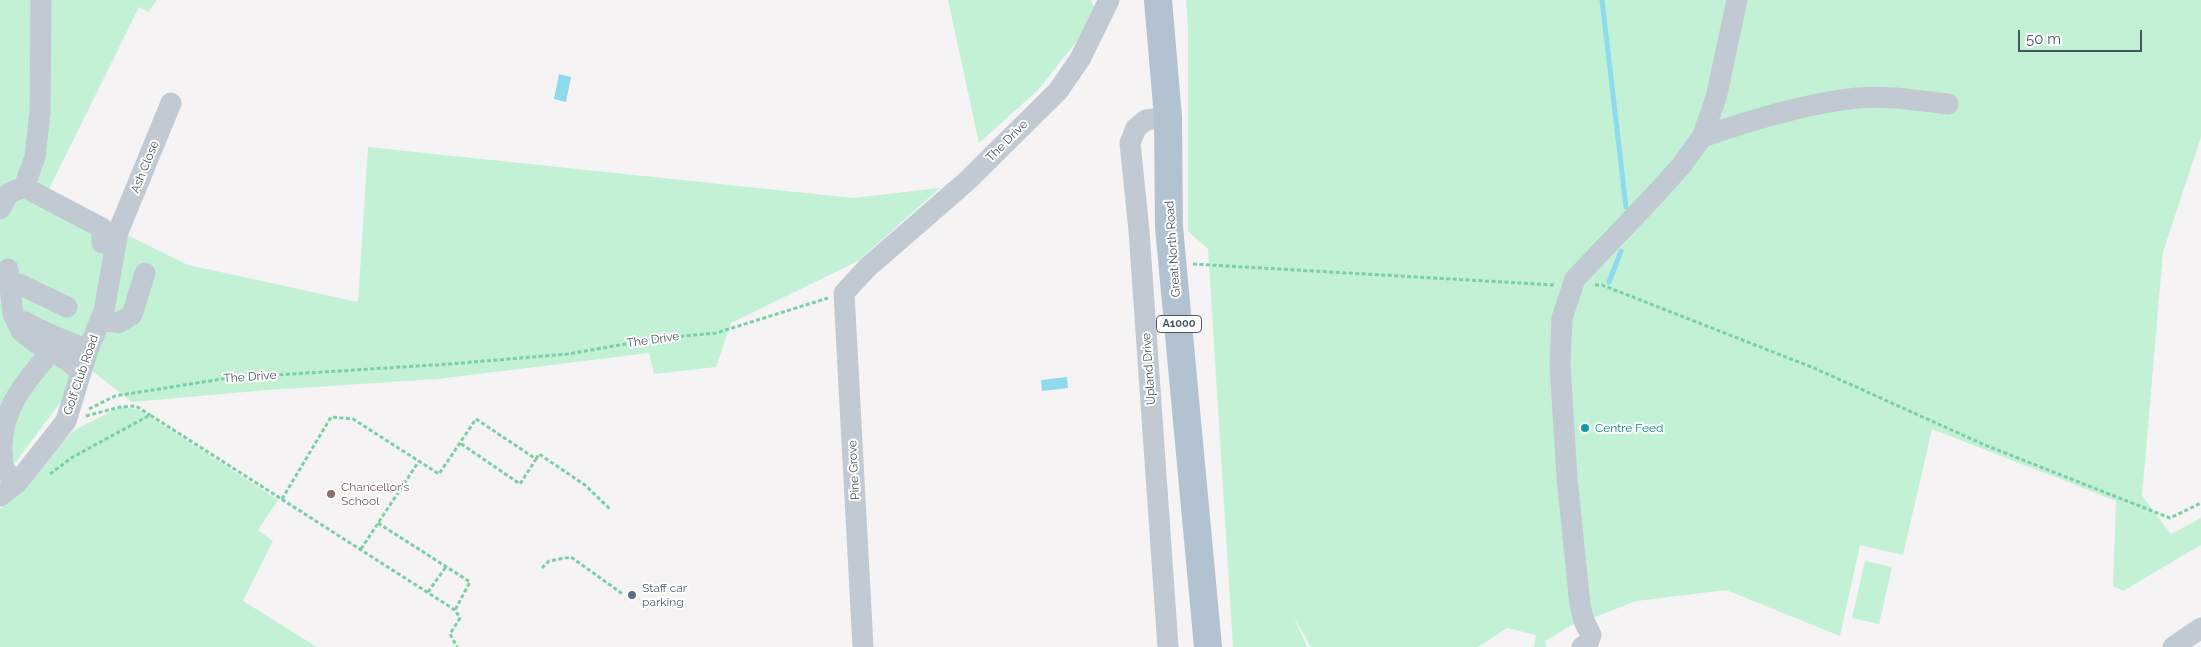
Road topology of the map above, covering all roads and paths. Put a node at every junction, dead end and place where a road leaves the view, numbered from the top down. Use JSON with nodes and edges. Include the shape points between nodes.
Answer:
{"nodes":[{"id":1,"x":41,"y":0,"type":"edge"},
{"id":2,"x":1109,"y":0,"type":"edge"},
{"id":3,"x":1737,"y":0,"type":"edge"},
{"id":4,"x":1156,"y":1,"type":"edge"},
{"id":5,"x":171,"y":103,"type":"dead end"},
{"id":6,"x":1948,"y":104,"type":"dead end"},
{"id":7,"x":1168,"y":117,"type":"junction"},
{"id":8,"x":1702,"y":137,"type":"junction"},
{"id":9,"x":24,"y":187,"type":"junction"},
{"id":10,"x":0,"y":209,"type":"edge"},
{"id":11,"x":110,"y":238,"type":"junction"},
{"id":12,"x":1173,"y":263,"type":"junction"},
{"id":13,"x":145,"y":273,"type":"dead end"},
{"id":14,"x":1572,"y":284,"type":"junction"},
{"id":15,"x":8,"y":292,"type":"edge"},
{"id":16,"x":844,"y":293,"type":"junction"},
{"id":17,"x":67,"y":307,"type":"dead end"},
{"id":18,"x":100,"y":320,"type":"junction"},
{"id":19,"x":88,"y":350,"type":"junction"},
{"id":20,"x":52,"y":351,"type":"junction"},
{"id":21,"x":81,"y":372,"type":"junction"},
{"id":22,"x":150,"y":416,"type":"junction"},
{"id":23,"x":66,"y":421,"type":"junction"},
{"id":24,"x":460,"y":443,"type":"junction"},
{"id":25,"x":536,"y":459,"type":"junction"},
{"id":26,"x":418,"y":461,"type":"junction"},
{"id":27,"x":48,"y":475,"type":"dead end"},
{"id":28,"x":17,"y":483,"type":"junction"},
{"id":29,"x":0,"y":496,"type":"edge"},
{"id":30,"x":282,"y":499,"type":"junction"},
{"id":31,"x":2201,"y":503,"type":"edge"},
{"id":32,"x":610,"y":509,"type":"dead end"},
{"id":33,"x":378,"y":523,"type":"junction"},
{"id":34,"x":361,"y":549,"type":"junction"},
{"id":35,"x":446,"y":567,"type":"junction"},
{"id":36,"x":542,"y":568,"type":"dead end"},
{"id":37,"x":428,"y":592,"type":"junction"},
{"id":38,"x":624,"y":595,"type":"dead end"},
{"id":39,"x":455,"y":610,"type":"junction"},
{"id":40,"x":2201,"y":628,"type":"edge"},
{"id":41,"x":457,"y":647,"type":"edge"},
{"id":42,"x":863,"y":647,"type":"edge"},
{"id":43,"x":1168,"y":647,"type":"edge"},
{"id":44,"x":1208,"y":647,"type":"edge"},
{"id":45,"x":1582,"y":647,"type":"edge"},
{"id":46,"x":2173,"y":647,"type":"edge"}],
"edges":[{"from":1,"to":9,"type":"street","via":[[40,112],[35,157]]},
{"from":2,"to":16,"type":"street","name":"The Drive","via":[[1080,59],[1058,91]]},
{"from":3,"to":8,"type":"street","via":[[1716,98]]},
{"from":4,"to":7,"type":"main road","name":"Great North Road","number":"A1000"},
{"from":5,"to":11,"type":"street","name":"Ash Close"},
{"from":6,"to":8,"type":"street","via":[[1858,98],[1822,104]]},
{"from":7,"to":12,"type":"main road","name":"Great North Road","number":"A1000","via":[[1169,227]]},
{"from":7,"to":43,"type":"street","name":"Upland Drive","via":[[1146,120],[1136,128],[1130,143],[1140,241]]},
{"from":8,"to":14,"type":"street","via":[[1675,172]]},
{"from":9,"to":10,"type":"street","via":[[9,193]]},
{"from":9,"to":11,"type":"street","via":[[102,228]]},
{"from":11,"to":18,"type":"street","name":"Golf Club Road","via":[[104,311]]},
{"from":12,"to":14,"type":"path","via":[[1541,285]]},
{"from":12,"to":44,"type":"main road","name":"Great North Road","number":"A1000"},
{"from":13,"to":18,"type":"street","via":[[132,315],[118,323]]},
{"from":14,"to":31,"type":"path","via":[[1602,285],[1814,368],[1984,445],[2170,518]]},
{"from":14,"to":45,"type":"street","via":[[1562,318],[1560,364],[1580,605],[1590,635],[1588,643]]},
{"from":15,"to":17,"type":"street","via":[[19,284]]},
{"from":15,"to":19,"type":"street","via":[[35,328]]},
{"from":15,"to":20,"type":"street","via":[[22,332]]},
{"from":16,"to":23,"type":"path","name":"The Drive","via":[[716,333],[654,339],[568,354],[228,378],[115,396]]},
{"from":16,"to":42,"type":"street","name":"Pine Grove"},
{"from":18,"to":19,"type":"street","name":"Golf Club Road"},
{"from":19,"to":21,"type":"street","name":"Golf Club Road"},
{"from":20,"to":21,"type":"street"},
{"from":20,"to":28,"type":"street","via":[[28,378],[3,426],[4,468]]},
{"from":21,"to":23,"type":"street","name":"Golf Club Road"},
{"from":22,"to":23,"type":"path","via":[[136,406]]},
{"from":22,"to":27,"type":"path","via":[[71,458]]},
{"from":22,"to":30,"type":"path"},
{"from":23,"to":28,"type":"street","name":"Golf Club Road"},
{"from":24,"to":25,"type":"path","via":[[476,419]]},
{"from":24,"to":25,"type":"path","via":[[520,484]]},
{"from":24,"to":26,"type":"path","via":[[439,474]]},
{"from":25,"to":32,"type":"path","via":[[539,454],[585,485]]},
{"from":26,"to":30,"type":"path","via":[[353,419],[330,417]]},
{"from":26,"to":33,"type":"path"},
{"from":28,"to":29,"type":"street","name":"Golf Club Road"},
{"from":30,"to":34,"type":"path"},
{"from":33,"to":34,"type":"path"},
{"from":33,"to":35,"type":"path"},
{"from":34,"to":37,"type":"path"},
{"from":35,"to":37,"type":"path"},
{"from":35,"to":39,"type":"path","via":[[470,582]]},
{"from":36,"to":38,"type":"path","via":[[549,561],[571,558]]},
{"from":37,"to":39,"type":"path"},
{"from":39,"to":41,"type":"path","via":[[460,618],[450,634]]},
{"from":40,"to":46,"type":"street"}]}
